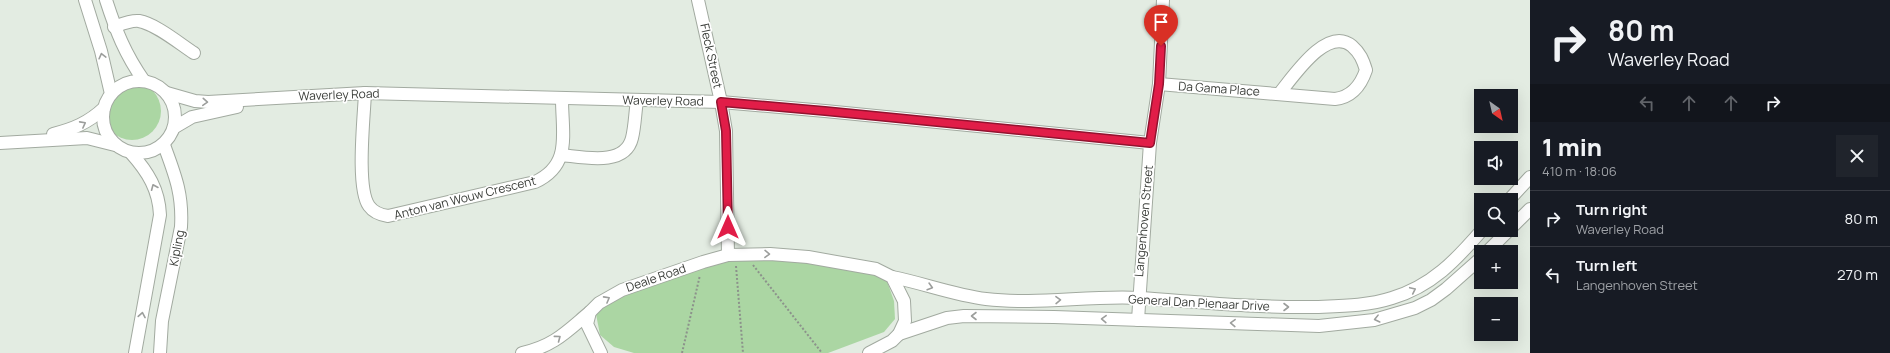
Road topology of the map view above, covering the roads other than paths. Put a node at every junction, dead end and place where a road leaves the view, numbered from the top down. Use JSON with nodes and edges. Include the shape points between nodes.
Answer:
{"nodes":[{"id":1,"x":85,"y":0,"type":"edge"},
{"id":2,"x":106,"y":0,"type":"edge"},
{"id":3,"x":698,"y":0,"type":"edge"},
{"id":4,"x":1163,"y":0,"type":"edge"},
{"id":5,"x":114,"y":27,"type":"junction"},
{"id":6,"x":194,"y":53,"type":"dead end"},
{"id":7,"x":144,"y":81,"type":"junction"},
{"id":8,"x":1159,"y":84,"type":"junction"},
{"id":9,"x":167,"y":93,"type":"junction"},
{"id":10,"x":365,"y":93,"type":"junction"},
{"id":11,"x":111,"y":94,"type":"junction"},
{"id":12,"x":1279,"y":94,"type":"junction"},
{"id":13,"x":269,"y":99,"type":"junction"},
{"id":14,"x":562,"y":100,"type":"junction"},
{"id":15,"x":637,"y":101,"type":"junction"},
{"id":16,"x":721,"y":102,"type":"junction"},
{"id":17,"x":104,"y":108,"type":"junction"},
{"id":18,"x":175,"y":127,"type":"junction"},
{"id":19,"x":19,"y":142,"type":"junction"},
{"id":20,"x":0,"y":143,"type":"edge"},
{"id":21,"x":1150,"y":143,"type":"junction"},
{"id":22,"x":115,"y":145,"type":"junction"},
{"id":23,"x":164,"y":145,"type":"junction"},
{"id":24,"x":131,"y":153,"type":"junction"},
{"id":25,"x":561,"y":155,"type":"junction"},
{"id":26,"x":1530,"y":177,"type":"edge"},
{"id":27,"x":1515,"y":193,"type":"edge"},
{"id":28,"x":1530,"y":209,"type":"edge"},
{"id":29,"x":1518,"y":221,"type":"edge"},
{"id":30,"x":1476,"y":237,"type":"edge"},
{"id":31,"x":1502,"y":237,"type":"edge"},
{"id":32,"x":1494,"y":245,"type":"edge"},
{"id":33,"x":736,"y":255,"type":"junction"},
{"id":34,"x":1474,"y":264,"type":"edge"},
{"id":35,"x":892,"y":277,"type":"junction"},
{"id":36,"x":1138,"y":298,"type":"junction"},
{"id":37,"x":1320,"y":307,"type":"junction"},
{"id":38,"x":590,"y":312,"type":"junction"},
{"id":39,"x":1138,"y":320,"type":"junction"},
{"id":40,"x":1319,"y":326,"type":"junction"},
{"id":41,"x":899,"y":334,"type":"junction"},
{"id":42,"x":135,"y":353,"type":"edge"},
{"id":43,"x":160,"y":353,"type":"edge"},
{"id":44,"x":522,"y":353,"type":"edge"},
{"id":45,"x":601,"y":353,"type":"edge"},
{"id":46,"x":869,"y":353,"type":"edge"}],
"edges":[{"from":11,"to":1,"type":"street","one_way":true},
{"from":2,"to":5,"type":"street"},
{"from":3,"to":16,"type":"street","name":"Fleck Street"},
{"from":4,"to":8,"type":"street","name":"Langenhoven Street"},
{"from":5,"to":6,"type":"street","via":[[139,21]]},
{"from":5,"to":7,"type":"street","via":[[130,61]]},
{"from":7,"to":9,"type":"street","via":[[156,85]]},
{"from":7,"to":11,"type":"street","via":[[126,83]]},
{"from":8,"to":12,"type":"street","name":"Da Gama Place"},
{"from":8,"to":21,"type":"street","name":"Langenhoven Street"},
{"from":9,"to":13,"type":"street","name":"Waverley Road","one_way":true,"via":[[208,102]]},
{"from":9,"to":18,"type":"street","via":[[175,109]]},
{"from":10,"to":13,"type":"street","name":"Waverley Road"},
{"from":10,"to":14,"type":"street","name":"Waverley Road"},
{"from":10,"to":25,"type":"street","name":"Anton van Wouw Crescent","via":[[362,155],[364,191],[369,206],[378,214],[398,215],[535,182],[555,170]]},
{"from":11,"to":17,"type":"street"},
{"from":12,"to":12,"type":"street","name":"Da Gama Place","via":[[1312,55],[1331,42],[1341,41],[1350,44],[1364,61],[1364,75],[1358,86],[1344,98],[1320,99]]},
{"from":13,"to":18,"type":"street","name":"Waverley Road","via":[[192,117]]},
{"from":14,"to":15,"type":"street","name":"Waverley Road"},
{"from":14,"to":25,"type":"street","name":"Anton van Wouw Crescent"},
{"from":15,"to":16,"type":"street","name":"Waverley Road"},
{"from":15,"to":25,"type":"street","via":[[632,139],[621,154],[598,158]]},
{"from":16,"to":21,"type":"street","name":"Waverley Road"},
{"from":16,"to":33,"type":"street","name":"Fleck Street","via":[[726,131]]},
{"from":19,"to":17,"type":"street","one_way":true,"via":[[80,126]]},
{"from":17,"to":22,"type":"street","via":[[104,128]]},
{"from":18,"to":23,"type":"street"},
{"from":19,"to":20,"type":"street"},
{"from":19,"to":22,"type":"street","via":[[87,138]]},
{"from":21,"to":36,"type":"street","name":"Langenhoven Street"},
{"from":22,"to":24,"type":"street"},
{"from":23,"to":24,"type":"street","via":[[148,152]]},
{"from":23,"to":43,"type":"street","name":"Kipling","via":[[180,190],[182,213],[162,321]]},
{"from":42,"to":24,"type":"street","name":"Kipling","one_way":true,"via":[[160,216],[159,202],[150,176]]},
{"from":26,"to":27,"type":"street"},
{"from":28,"to":29,"type":"street"},
{"from":37,"to":30,"type":"street","name":"General Dan Pienaar Drive","one_way":true,"via":[[1364,305],[1413,291],[1443,272]]},
{"from":31,"to":32,"type":"street"},
{"from":33,"to":35,"type":"street","name":"General Dan Pienaar Drive","one_way":true,"via":[[808,257],[876,269]]},
{"from":38,"to":33,"type":"street","name":"Deale Road","one_way":true,"via":[[599,303],[622,290],[703,262]]},
{"from":34,"to":40,"type":"street","name":"General Dan Pienaar Drive","one_way":true,"via":[[1446,289],[1415,308],[1374,320]]},
{"from":35,"to":36,"type":"street","name":"General Dan Pienaar Drive","one_way":true,"via":[[965,296],[987,299]]},
{"from":35,"to":41,"type":"street","via":[[904,301],[905,320]]},
{"from":36,"to":37,"type":"street","name":"General Dan Pienaar Drive","one_way":true},
{"from":36,"to":39,"type":"street","name":"Langenhoven Street"},
{"from":37,"to":40,"type":"street"},
{"from":44,"to":38,"type":"street","name":"Deale Road","one_way":true,"via":[[540,349],[555,341]]},
{"from":38,"to":45,"type":"street","via":[[587,324]]},
{"from":40,"to":39,"type":"street","name":"General Dan Pienaar Drive","one_way":true},
{"from":39,"to":41,"type":"street","name":"General Dan Pienaar Drive","one_way":true,"via":[[964,316],[947,318]]},
{"from":41,"to":46,"type":"street","name":"General Dan Pienaar Drive","via":[[892,341]]}]}
